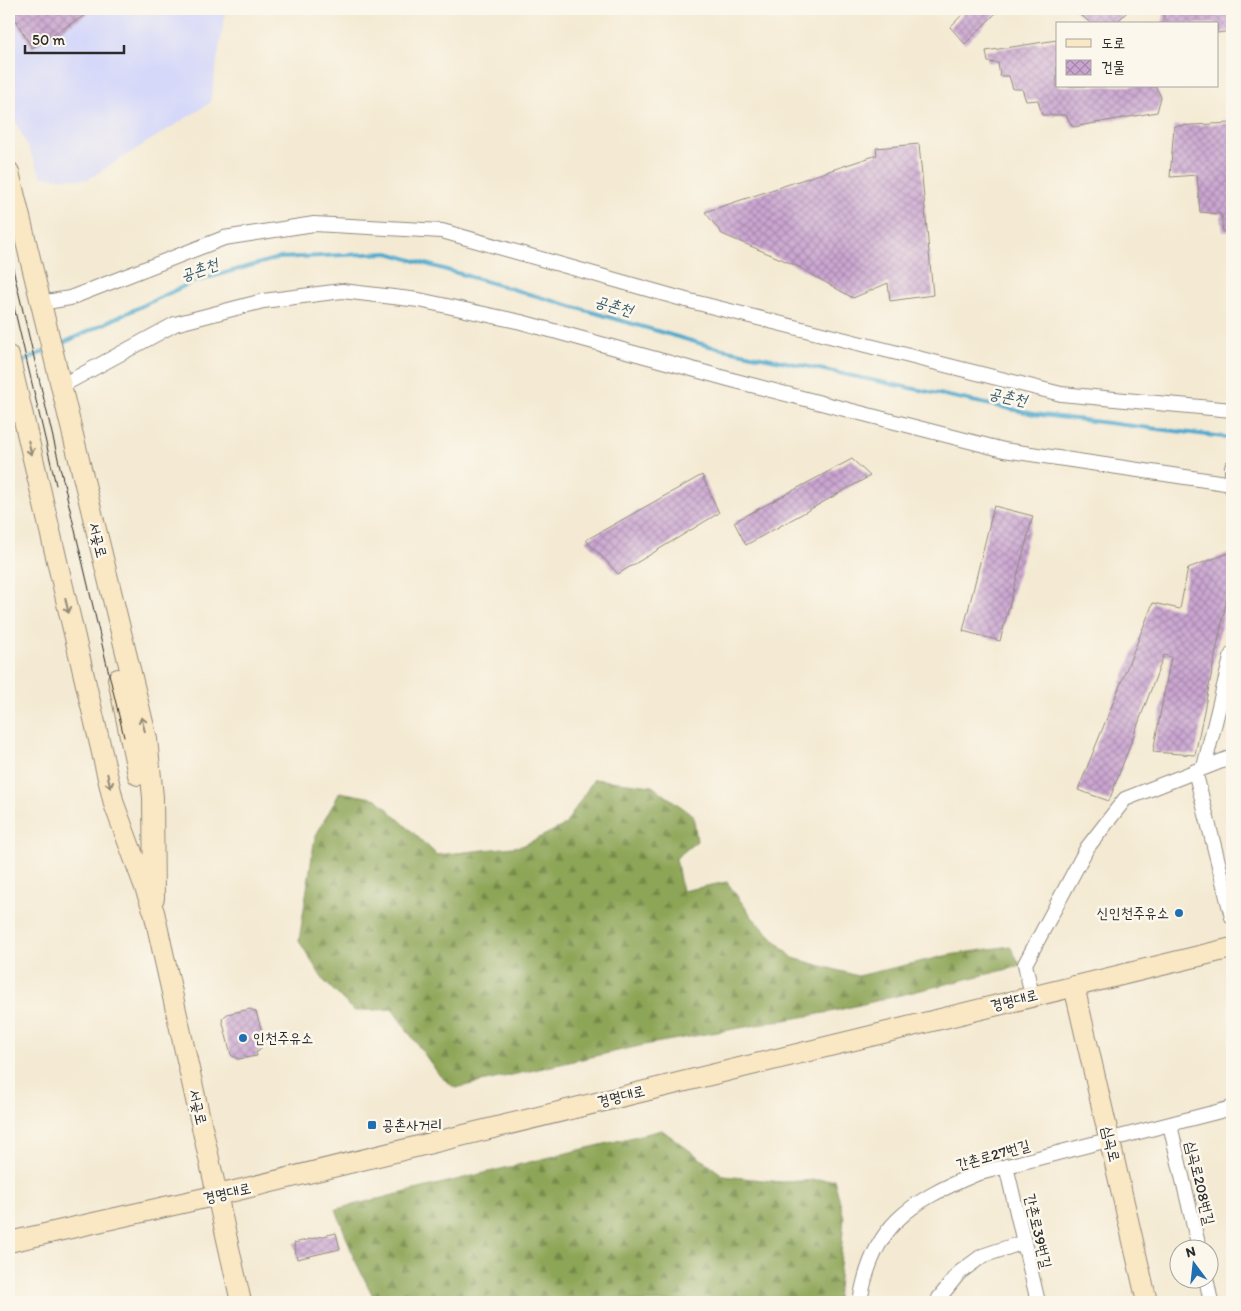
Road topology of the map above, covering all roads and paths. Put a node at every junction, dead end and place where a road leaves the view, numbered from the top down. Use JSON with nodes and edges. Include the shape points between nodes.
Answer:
{"nodes":[{"id":1,"x":9,"y":172,"type":"edge"},
{"id":2,"x":12,"y":204,"type":"edge"},
{"id":3,"x":9,"y":223,"type":"edge"},
{"id":4,"x":39,"y":314,"type":"junction"},
{"id":5,"x":9,"y":356,"type":"edge"},
{"id":6,"x":56,"y":385,"type":"junction"},
{"id":7,"x":16,"y":404,"type":"edge"},
{"id":8,"x":1232,"y":410,"type":"edge"},
{"id":9,"x":1232,"y":480,"type":"edge"},
{"id":10,"x":1232,"y":654,"type":"edge"},
{"id":11,"x":1232,"y":756,"type":"edge"},
{"id":12,"x":1200,"y":769,"type":"junction"},
{"id":13,"x":151,"y":903,"type":"junction"},
{"id":14,"x":1232,"y":917,"type":"edge"},
{"id":15,"x":1232,"y":948,"type":"edge"},
{"id":16,"x":1074,"y":986,"type":"junction"},
{"id":17,"x":1032,"y":996,"type":"junction"},
{"id":18,"x":1232,"y":1108,"type":"edge"},
{"id":19,"x":1170,"y":1125,"type":"junction"},
{"id":20,"x":1110,"y":1141,"type":"junction"},
{"id":21,"x":1006,"y":1166,"type":"junction"},
{"id":22,"x":218,"y":1195,"type":"junction"},
{"id":23,"x":1197,"y":1238,"type":"edge"},
{"id":24,"x":9,"y":1242,"type":"edge"},
{"id":25,"x":1024,"y":1242,"type":"junction"},
{"id":26,"x":1208,"y":1288,"type":"edge"},
{"id":27,"x":241,"y":1302,"type":"edge"},
{"id":28,"x":860,"y":1302,"type":"edge"},
{"id":29,"x":938,"y":1302,"type":"edge"},
{"id":30,"x":1038,"y":1302,"type":"edge"},
{"id":31,"x":1147,"y":1302,"type":"edge"},
{"id":32,"x":1212,"y":1302,"type":"edge"}],
"edges":[{"from":1,"to":2,"type":"main road","name":"서곶로"},
{"from":2,"to":4,"type":"main road","name":"서곶로"},
{"from":3,"to":4,"type":"main road","name":"서곶로"},
{"from":4,"to":6,"type":"main road","name":"서곶로"},
{"from":4,"to":8,"type":"street","via":[[70,298],[224,238],[314,224],[442,231],[686,300],[1060,394]]},
{"from":5,"to":7,"type":"main road","name":"서곶로"},
{"from":6,"to":9,"type":"street","via":[[175,324],[263,301],[342,291],[420,300],[521,322],[1004,450]]},
{"from":6,"to":13,"type":"main road","name":"서곶로","via":[[147,739],[153,797]]},
{"from":7,"to":13,"type":"main road","name":"서곶로","one_way":true,"via":[[114,804]]},
{"from":10,"to":12,"type":"street"},
{"from":11,"to":12,"type":"street"},
{"from":12,"to":14,"type":"street"},
{"from":12,"to":17,"type":"street","via":[[1125,799],[1087,848],[1026,964]]},
{"from":13,"to":22,"type":"main road","name":"서곶로"},
{"from":15,"to":16,"type":"main road","name":"경명대로"},
{"from":16,"to":17,"type":"main road","name":"경명대로"},
{"from":16,"to":20,"type":"main road","name":"심곡로"},
{"from":17,"to":22,"type":"main road","name":"경명대로"},
{"from":18,"to":19,"type":"street","name":"심곡로208번길"},
{"from":19,"to":20,"type":"street","name":"심곡로208번길"},
{"from":19,"to":23,"type":"street","name":"심곡로208번길"},
{"from":20,"to":21,"type":"street","name":"간촌로27번길"},
{"from":20,"to":31,"type":"main road","name":"심곡로"},
{"from":21,"to":25,"type":"street","name":"간촌로39번길"},
{"from":21,"to":28,"type":"street","name":"간촌로27번길","via":[[976,1174],[939,1190],[907,1210],[884,1234],[864,1275]]},
{"from":22,"to":24,"type":"main road","name":"경명대로"},
{"from":22,"to":27,"type":"main road","name":"서곶로"},
{"from":25,"to":29,"type":"street","via":[[982,1256],[959,1273]]},
{"from":25,"to":30,"type":"street","name":"간촌로39번길"},
{"from":26,"to":32,"type":"street"}]}
